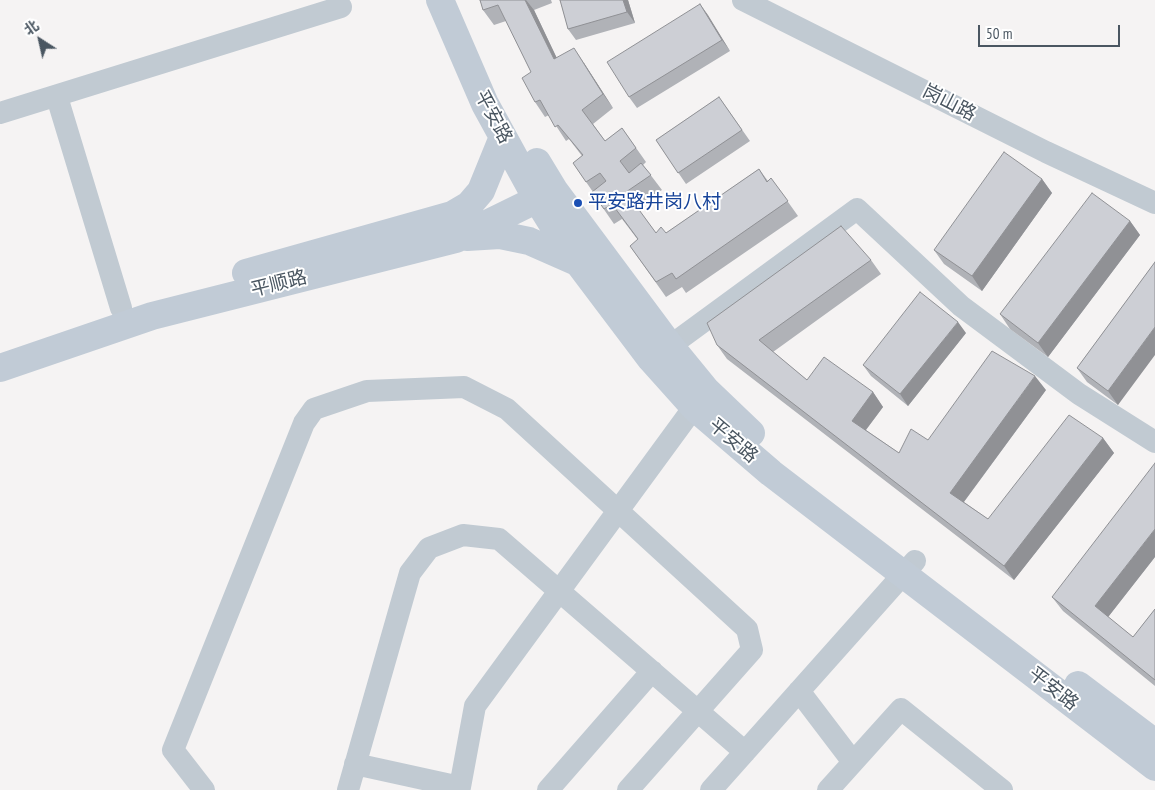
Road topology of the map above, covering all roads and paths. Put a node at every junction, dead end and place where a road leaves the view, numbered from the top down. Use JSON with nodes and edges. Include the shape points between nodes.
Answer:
{"nodes":[{"id":1,"x":440,"y":0,"type":"edge"},
{"id":2,"x":459,"y":0,"type":"edge"},
{"id":3,"x":744,"y":0,"type":"edge"},
{"id":4,"x":341,"y":7,"type":"dead end"},
{"id":5,"x":56,"y":97,"type":"junction"},
{"id":6,"x":0,"y":113,"type":"edge"},
{"id":7,"x":503,"y":137,"type":"junction"},
{"id":8,"x":546,"y":195,"type":"junction"},
{"id":9,"x":1155,"y":203,"type":"edge"},
{"id":10,"x":456,"y":239,"type":"junction"},
{"id":11,"x":579,"y":263,"type":"junction"},
{"id":12,"x":121,"y":308,"type":"junction"},
{"id":13,"x":670,"y":346,"type":"junction"},
{"id":14,"x":0,"y":350,"type":"edge"},
{"id":15,"x":0,"y":368,"type":"edge"},
{"id":16,"x":694,"y":407,"type":"junction"},
{"id":17,"x":1155,"y":442,"type":"edge"},
{"id":18,"x":617,"y":510,"type":"junction"},
{"id":19,"x":909,"y":568,"type":"junction"},
{"id":20,"x":558,"y":590,"type":"junction"},
{"id":21,"x":652,"y":671,"type":"junction"},
{"id":22,"x":799,"y":691,"type":"junction"},
{"id":23,"x":697,"y":711,"type":"junction"},
{"id":24,"x":1155,"y":743,"type":"edge"},
{"id":25,"x":745,"y":752,"type":"junction"},
{"id":26,"x":853,"y":762,"type":"junction"},
{"id":27,"x":356,"y":764,"type":"junction"},
{"id":28,"x":1155,"y":767,"type":"edge"},
{"id":29,"x":204,"y":790,"type":"edge"},
{"id":30,"x":348,"y":790,"type":"edge"},
{"id":31,"x":548,"y":790,"type":"edge"},
{"id":32,"x":628,"y":790,"type":"edge"},
{"id":33,"x":711,"y":790,"type":"edge"},
{"id":34,"x":828,"y":790,"type":"edge"},
{"id":35,"x":1002,"y":790,"type":"edge"}],
"edges":[{"from":1,"to":7,"type":"main road","name":"平安路"},
{"from":2,"to":8,"type":"main road","name":"平安路","via":[[523,137]]},
{"from":3,"to":9,"type":"street","name":"岗山路","via":[[1046,152]]},
{"from":4,"to":5,"type":"street"},
{"from":5,"to":6,"type":"street"},
{"from":5,"to":12,"type":"street"},
{"from":7,"to":8,"type":"main road","name":"平安路"},
{"from":7,"to":12,"type":"main road","name":"平顺路","via":[[481,191],[452,215]]},
{"from":8,"to":10,"type":"main road","name":"平顺路"},
{"from":8,"to":11,"type":"main road","name":"平安路"},
{"from":8,"to":13,"type":"main road","name":"平安路"},
{"from":10,"to":11,"type":"main road","via":[[500,235],[529,241]]},
{"from":10,"to":15,"type":"main road","name":"平顺路","via":[[152,316]]},
{"from":11,"to":16,"type":"main road","name":"平安路","via":[[651,359]]},
{"from":12,"to":14,"type":"main road","name":"平顺路"},
{"from":13,"to":17,"type":"street","via":[[857,209],[961,306],[1079,394]]},
{"from":13,"to":19,"type":"main road","name":"平安路","via":[[706,390],[754,436]]},
{"from":16,"to":18,"type":"street"},
{"from":16,"to":19,"type":"main road","name":"平安路","via":[[771,473]]},
{"from":18,"to":20,"type":"street"},
{"from":18,"to":23,"type":"street","via":[[747,629],[752,650]]},
{"from":18,"to":29,"type":"street","via":[[507,409],[464,387],[367,391],[314,409],[304,423],[173,750]]},
{"from":19,"to":22,"type":"street"},
{"from":19,"to":24,"type":"main road","name":"平安路"},
{"from":19,"to":28,"type":"main road","name":"平安路"},
{"from":20,"to":21,"type":"street"},
{"from":20,"to":27,"type":"street","via":[[475,706],[460,788]]},
{"from":20,"to":27,"type":"street","via":[[499,539],[463,535],[429,548],[410,573]]},
{"from":21,"to":23,"type":"street"},
{"from":21,"to":31,"type":"street"},
{"from":22,"to":25,"type":"street"},
{"from":22,"to":26,"type":"street"},
{"from":23,"to":25,"type":"street"},
{"from":23,"to":32,"type":"street"},
{"from":25,"to":33,"type":"street"},
{"from":26,"to":34,"type":"street"},
{"from":26,"to":35,"type":"street","via":[[901,709]]},
{"from":27,"to":30,"type":"street"}]}
